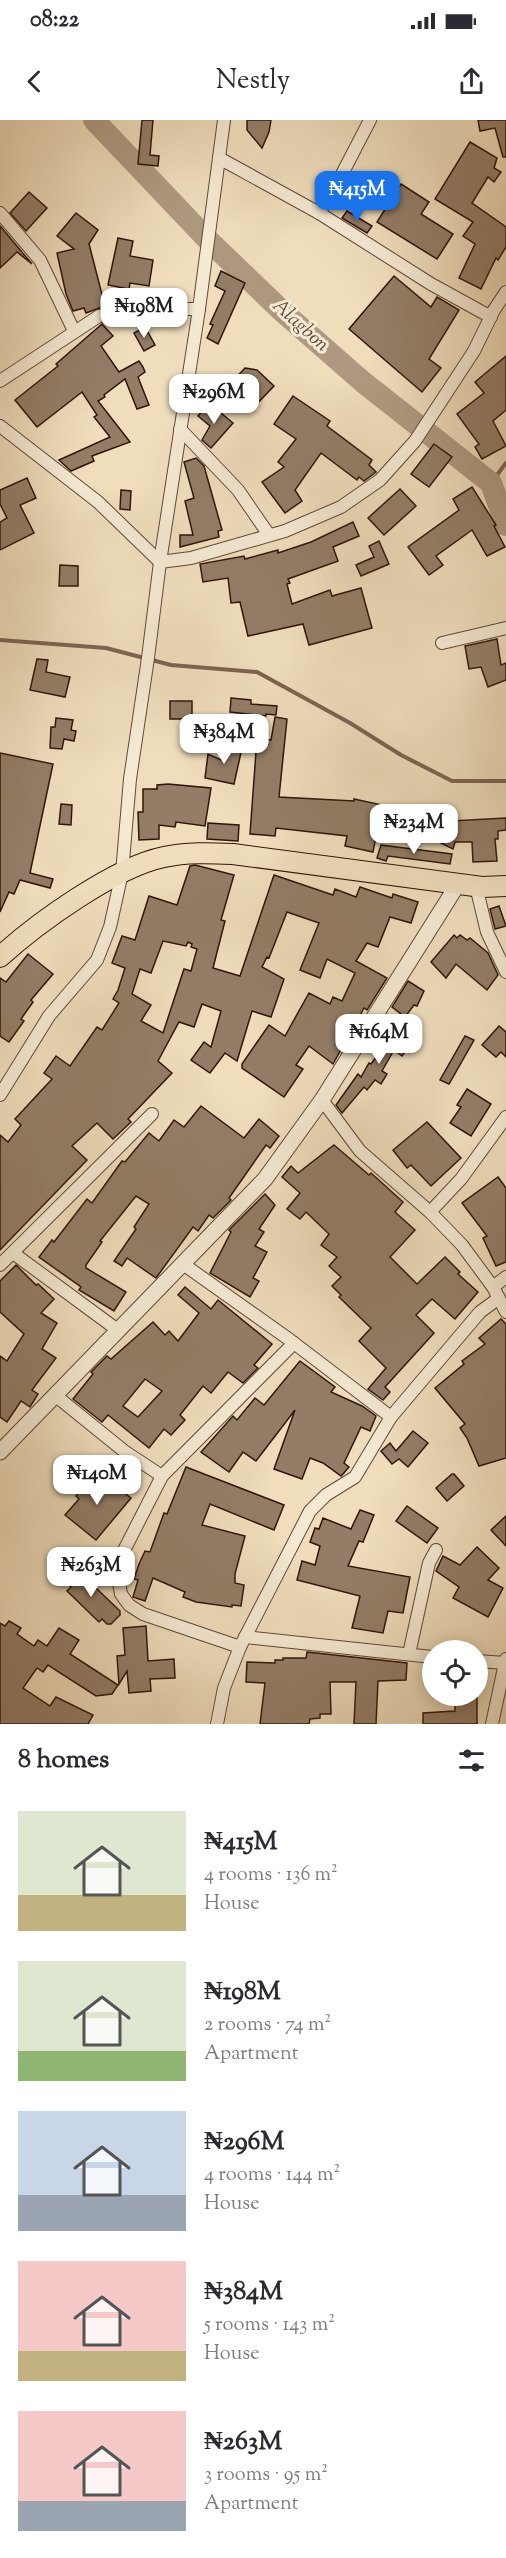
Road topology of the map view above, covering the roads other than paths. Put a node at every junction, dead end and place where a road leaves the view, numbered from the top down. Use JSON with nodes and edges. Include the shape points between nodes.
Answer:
{"nodes":[{"id":1,"x":224,"y":120,"type":"edge"},
{"id":2,"x":370,"y":120,"type":"edge"},
{"id":3,"x":219,"y":158,"type":"junction"},
{"id":4,"x":0,"y":213,"type":"edge"},
{"id":5,"x":319,"y":213,"type":"junction"},
{"id":6,"x":506,"y":292,"type":"edge"},
{"id":7,"x":199,"y":309,"type":"junction"},
{"id":8,"x":491,"y":317,"type":"junction"},
{"id":9,"x":74,"y":331,"type":"junction"},
{"id":10,"x":0,"y":381,"type":"edge"},
{"id":11,"x":0,"y":426,"type":"edge"},
{"id":12,"x":180,"y":429,"type":"junction"},
{"id":13,"x":269,"y":535,"type":"junction"},
{"id":14,"x":160,"y":562,"type":"junction"},
{"id":15,"x":506,"y":628,"type":"edge"},
{"id":16,"x":442,"y":643,"type":"dead end"},
{"id":17,"x":122,"y":873,"type":"junction"},
{"id":18,"x":467,"y":885,"type":"junction"},
{"id":19,"x":506,"y":886,"type":"edge"},
{"id":20,"x":0,"y":957,"type":"edge"},
{"id":21,"x":506,"y":972,"type":"edge"},
{"id":22,"x":0,"y":1095,"type":"edge"},
{"id":23,"x":322,"y":1100,"type":"junction"},
{"id":24,"x":152,"y":1114,"type":"dead end"},
{"id":25,"x":506,"y":1117,"type":"edge"},
{"id":26,"x":430,"y":1212,"type":"junction"},
{"id":27,"x":13,"y":1252,"type":"junction"},
{"id":28,"x":183,"y":1264,"type":"junction"},
{"id":29,"x":0,"y":1265,"type":"edge"},
{"id":30,"x":506,"y":1277,"type":"edge"},
{"id":31,"x":496,"y":1292,"type":"junction"},
{"id":32,"x":506,"y":1312,"type":"edge"},
{"id":33,"x":119,"y":1331,"type":"junction"},
{"id":34,"x":294,"y":1343,"type":"junction"},
{"id":35,"x":56,"y":1396,"type":"junction"},
{"id":36,"x":391,"y":1417,"type":"junction"},
{"id":37,"x":0,"y":1452,"type":"edge"},
{"id":38,"x":162,"y":1476,"type":"junction"},
{"id":39,"x":436,"y":1550,"type":"dead end"},
{"id":40,"x":243,"y":1642,"type":"junction"},
{"id":41,"x":409,"y":1654,"type":"junction"},
{"id":42,"x":422,"y":1656,"type":"edge"},
{"id":43,"x":488,"y":1661,"type":"edge"},
{"id":44,"x":505,"y":1661,"type":"edge"},
{"id":45,"x":217,"y":1724,"type":"edge"},
{"id":46,"x":492,"y":1724,"type":"edge"}],
"edges":[{"from":1,"to":3,"type":"street"},
{"from":2,"to":5,"type":"street"},
{"from":3,"to":5,"type":"street"},
{"from":3,"to":7,"type":"street"},
{"from":4,"to":9,"type":"street","via":[[40,260]]},
{"from":5,"to":8,"type":"street"},
{"from":6,"to":8,"type":"street"},
{"from":7,"to":9,"type":"street","via":[[126,311],[99,316]]},
{"from":7,"to":12,"type":"street"},
{"from":8,"to":13,"type":"street","via":[[474,351],[416,441],[380,480],[340,507]]},
{"from":9,"to":10,"type":"street"},
{"from":11,"to":14,"type":"street","via":[[98,502]]},
{"from":12,"to":13,"type":"street","via":[[238,490]]},
{"from":12,"to":14,"type":"street"},
{"from":13,"to":14,"type":"street","via":[[191,558]]},
{"from":14,"to":17,"type":"street","via":[[130,779]]},
{"from":15,"to":16,"type":"street"},
{"from":17,"to":18,"type":"main road","via":[[162,857],[222,853]]},
{"from":17,"to":20,"type":"main road","via":[[43,921]]},
{"from":17,"to":22,"type":"street","via":[[110,927],[97,960],[49,1016]]},
{"from":18,"to":19,"type":"main road"},
{"from":18,"to":21,"type":"street"},
{"from":18,"to":23,"type":"street"},
{"from":23,"to":26,"type":"street","via":[[360,1151]]},
{"from":23,"to":28,"type":"street","via":[[265,1179]]},
{"from":24,"to":27,"type":"street"},
{"from":25,"to":26,"type":"street","via":[[461,1179]]},
{"from":26,"to":31,"type":"street","via":[[462,1245]]},
{"from":27,"to":29,"type":"street"},
{"from":27,"to":33,"type":"street"},
{"from":28,"to":33,"type":"street"},
{"from":28,"to":34,"type":"street"},
{"from":30,"to":31,"type":"street"},
{"from":31,"to":32,"type":"street"},
{"from":31,"to":36,"type":"street"},
{"from":33,"to":35,"type":"street"},
{"from":34,"to":36,"type":"street"},
{"from":34,"to":38,"type":"street"},
{"from":35,"to":37,"type":"street"},
{"from":35,"to":38,"type":"street"},
{"from":36,"to":40,"type":"street","via":[[355,1476],[310,1511]]},
{"from":38,"to":40,"type":"street","via":[[116,1566],[121,1594],[143,1614]]},
{"from":39,"to":41,"type":"street","via":[[429,1563]]},
{"from":40,"to":41,"type":"street"},
{"from":40,"to":45,"type":"street","via":[[224,1688]]},
{"from":41,"to":42,"type":"street"},
{"from":43,"to":44,"type":"street"},
{"from":44,"to":46,"type":"street"}]}
